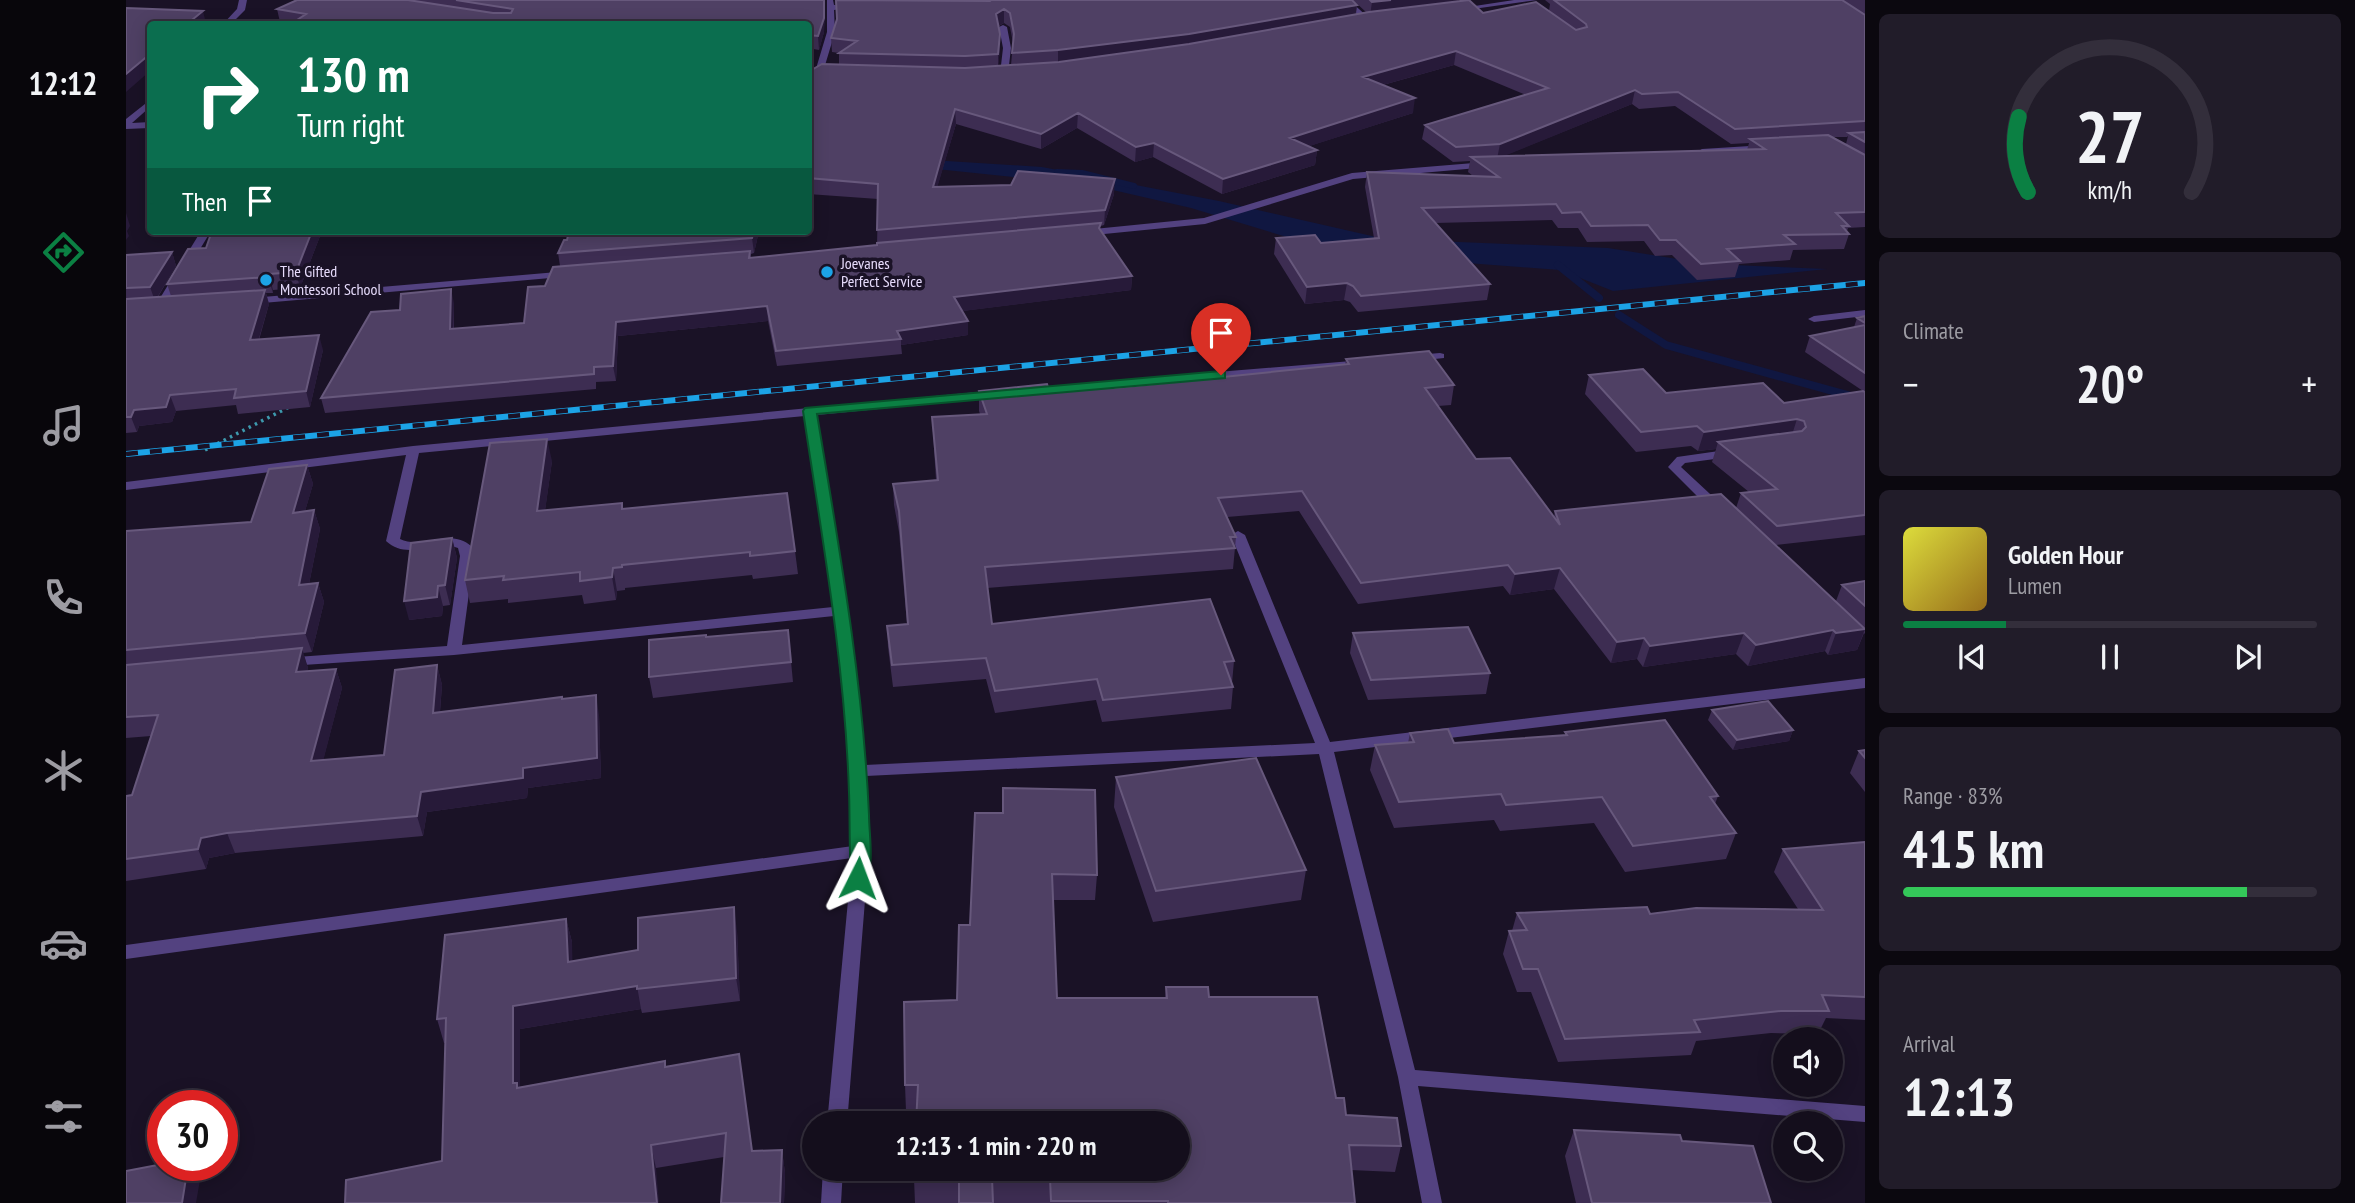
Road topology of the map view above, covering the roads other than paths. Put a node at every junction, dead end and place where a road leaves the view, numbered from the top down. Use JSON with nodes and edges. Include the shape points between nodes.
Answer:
{"nodes":[{"id":1,"x":243,"y":0,"type":"edge"},
{"id":2,"x":1344,"y":0,"type":"edge"},
{"id":3,"x":1530,"y":3,"type":"edge"},
{"id":4,"x":830,"y":4,"type":"edge"},
{"id":5,"x":871,"y":5,"type":"edge"},
{"id":6,"x":1446,"y":11,"type":"edge"},
{"id":7,"x":1380,"y":19,"type":"edge"},
{"id":8,"x":230,"y":21,"type":"edge"},
{"id":9,"x":1367,"y":21,"type":"junction"},
{"id":10,"x":1354,"y":23,"type":"edge"},
{"id":11,"x":1003,"y":27,"type":"edge"},
{"id":12,"x":812,"y":72,"type":"edge"},
{"id":13,"x":819,"y":72,"type":"junction"},
{"id":14,"x":833,"y":72,"type":"edge"},
{"id":15,"x":991,"y":75,"type":"edge"},
{"id":16,"x":147,"y":106,"type":"edge"},
{"id":17,"x":126,"y":125,"type":"edge"},
{"id":18,"x":147,"y":125,"type":"edge"},
{"id":19,"x":1772,"y":147,"type":"edge"},
{"id":20,"x":1690,"y":152,"type":"edge"},
{"id":21,"x":1501,"y":164,"type":"edge"},
{"id":22,"x":1077,"y":234,"type":"edge"},
{"id":23,"x":203,"y":235,"type":"edge"},
{"id":24,"x":584,"y":273,"type":"edge"},
{"id":25,"x":242,"y":302,"type":"edge"},
{"id":26,"x":173,"y":307,"type":"edge"},
{"id":27,"x":1865,"y":313,"type":"edge"},
{"id":28,"x":1814,"y":319,"type":"dead end"},
{"id":29,"x":1440,"y":356,"type":"dead end"},
{"id":30,"x":1399,"y":360,"type":"edge"},
{"id":31,"x":1372,"y":362,"type":"edge"},
{"id":32,"x":1084,"y":387,"type":"edge"},
{"id":33,"x":1015,"y":393,"type":"edge"},
{"id":34,"x":810,"y":411,"type":"junction"},
{"id":35,"x":414,"y":450,"type":"junction"},
{"id":36,"x":1749,"y":451,"type":"edge"},
{"id":37,"x":126,"y":486,"type":"edge"},
{"id":38,"x":1724,"y":514,"type":"edge"},
{"id":39,"x":1238,"y":535,"type":"edge"},
{"id":40,"x":841,"y":611,"type":"junction"},
{"id":41,"x":454,"y":650,"type":"junction"},
{"id":42,"x":266,"y":663,"type":"edge"},
{"id":43,"x":1865,"y":682,"type":"edge"},
{"id":44,"x":1325,"y":748,"type":"junction"},
{"id":45,"x":858,"y":771,"type":"junction"},
{"id":46,"x":861,"y":851,"type":"junction"},
{"id":47,"x":126,"y":953,"type":"edge"},
{"id":48,"x":1407,"y":1077,"type":"junction"},
{"id":49,"x":838,"y":1111,"type":"edge"},
{"id":50,"x":1865,"y":1114,"type":"edge"},
{"id":51,"x":833,"y":1181,"type":"edge"},
{"id":52,"x":831,"y":1203,"type":"edge"},
{"id":53,"x":1432,"y":1203,"type":"edge"}],
"edges":[{"from":1,"to":8,"type":"street","via":[[241,10]]},
{"from":2,"to":9,"type":"street"},
{"from":3,"to":6,"type":"street"},
{"from":4,"to":5,"type":"street"},
{"from":4,"to":13,"type":"street","via":[[831,32]]},
{"from":7,"to":9,"type":"street"},
{"from":9,"to":10,"type":"street"},
{"from":11,"to":15,"type":"street","via":[[1007,74]]},
{"from":12,"to":13,"type":"street"},
{"from":13,"to":14,"type":"street"},
{"from":16,"to":17,"type":"street"},
{"from":17,"to":18,"type":"street"},
{"from":19,"to":20,"type":"street"},
{"from":21,"to":22,"type":"street","via":[[1352,176],[1205,221]]},
{"from":23,"to":26,"type":"street","via":[[154,308]]},
{"from":24,"to":25,"type":"street"},
{"from":27,"to":28,"type":"street"},
{"from":29,"to":30,"type":"street"},
{"from":31,"to":32,"type":"street"},
{"from":33,"to":34,"type":"street"},
{"from":34,"to":35,"type":"street"},
{"from":34,"to":40,"type":"street"},
{"from":35,"to":37,"type":"street"},
{"from":35,"to":41,"type":"street","via":[[393,541],[414,547],[456,541],[464,545],[467,556]]},
{"from":36,"to":38,"type":"street","via":[[1681,460],[1674,467]]},
{"from":39,"to":44,"type":"street"},
{"from":40,"to":41,"type":"street"},
{"from":40,"to":45,"type":"street"},
{"from":41,"to":42,"type":"street"},
{"from":43,"to":44,"type":"street"},
{"from":44,"to":45,"type":"street"},
{"from":44,"to":48,"type":"street"},
{"from":45,"to":46,"type":"street"},
{"from":46,"to":47,"type":"street"},
{"from":46,"to":49,"type":"street"},
{"from":48,"to":50,"type":"street"},
{"from":48,"to":53,"type":"street"},
{"from":51,"to":52,"type":"street"}]}
